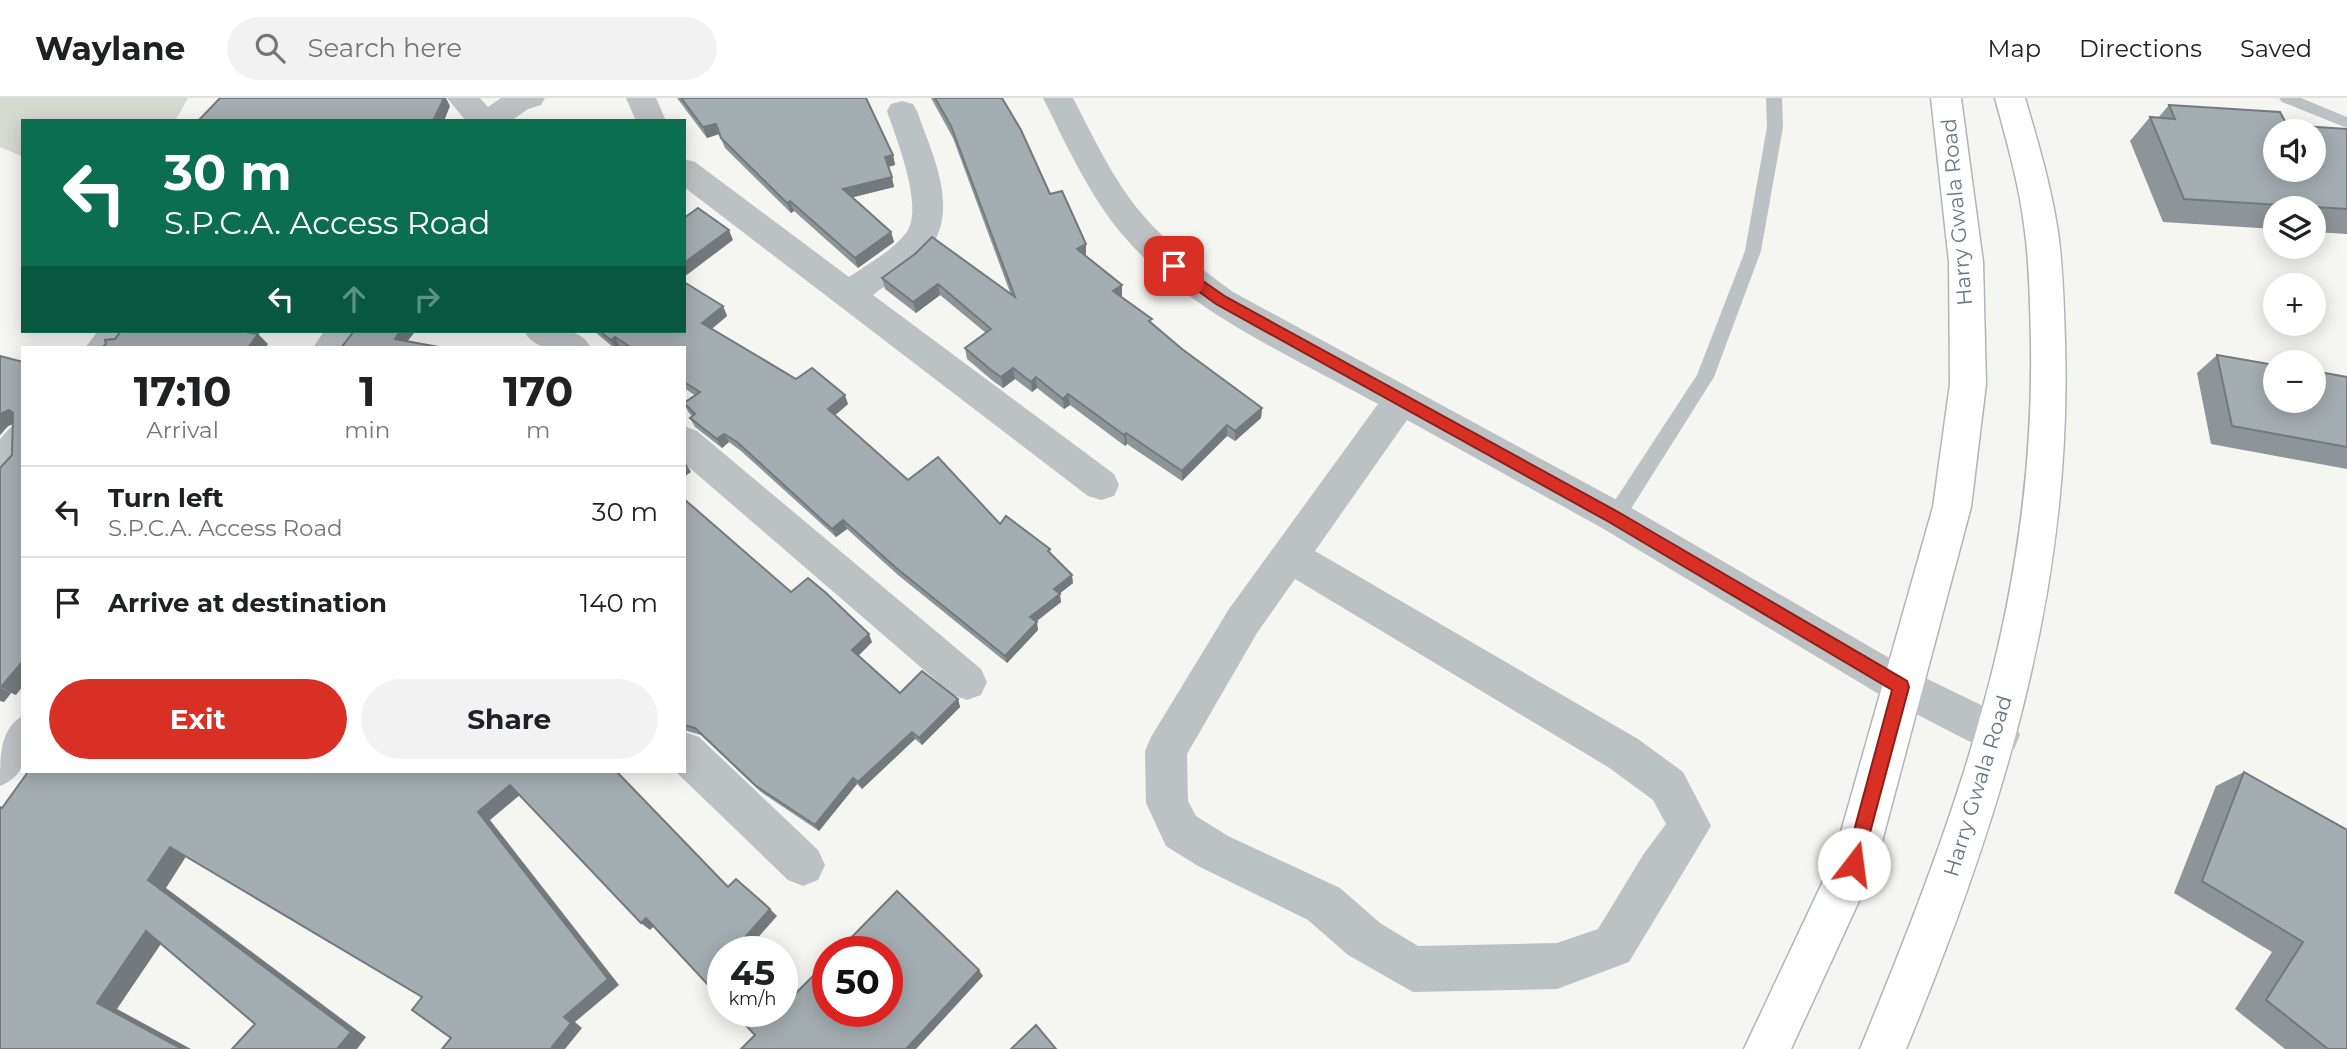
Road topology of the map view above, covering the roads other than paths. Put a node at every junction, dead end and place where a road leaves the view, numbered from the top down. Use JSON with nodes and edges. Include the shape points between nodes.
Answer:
{"nodes":[{"id":1,"x":462,"y":98,"type":"edge"},
{"id":2,"x":641,"y":98,"type":"edge"},
{"id":3,"x":1058,"y":98,"type":"edge"},
{"id":4,"x":1774,"y":98,"type":"edge"},
{"id":5,"x":1946,"y":98,"type":"edge"},
{"id":6,"x":2010,"y":98,"type":"edge"},
{"id":7,"x":2287,"y":98,"type":"edge"},
{"id":8,"x":523,"y":99,"type":"edge"},
{"id":9,"x":902,"y":111,"type":"dead end"},
{"id":10,"x":484,"y":119,"type":"edge"},
{"id":11,"x":489,"y":119,"type":"edge"},
{"id":12,"x":650,"y":119,"type":"edge"},
{"id":13,"x":2347,"y":123,"type":"edge"},
{"id":14,"x":686,"y":172,"type":"edge"},
{"id":15,"x":850,"y":294,"type":"junction"},
{"id":16,"x":118,"y":333,"type":"edge"},
{"id":17,"x":104,"y":346,"type":"edge"},
{"id":18,"x":1401,"y":400,"type":"junction"},
{"id":19,"x":21,"y":440,"type":"edge"},
{"id":20,"x":686,"y":443,"type":"edge"},
{"id":21,"x":0,"y":464,"type":"edge"},
{"id":22,"x":1101,"y":485,"type":"dead end"},
{"id":23,"x":1615,"y":517,"type":"junction"},
{"id":24,"x":1291,"y":557,"type":"junction"},
{"id":25,"x":967,"y":682,"type":"dead end"},
{"id":26,"x":1901,"y":687,"type":"junction"},
{"id":27,"x":1999,"y":735,"type":"junction"},
{"id":28,"x":21,"y":738,"type":"edge"},
{"id":29,"x":686,"y":753,"type":"edge"},
{"id":30,"x":0,"y":766,"type":"edge"},
{"id":31,"x":803,"y":865,"type":"dead end"},
{"id":32,"x":1767,"y":1049,"type":"edge"},
{"id":33,"x":1883,"y":1049,"type":"edge"}],
"edges":[{"from":1,"to":10,"type":"street"},
{"from":2,"to":12,"type":"street"},
{"from":3,"to":18,"type":"street","via":[[1101,180],[1132,223],[1174,266],[1221,301]]},
{"from":4,"to":23,"type":"lane","via":[[1775,127],[1753,251],[1705,377]]},
{"from":5,"to":26,"type":"main road","name":"Harry Gwala Road","via":[[1966,262],[1968,384],[1952,507]]},
{"from":6,"to":27,"type":"main road","name":"Harry Gwala Road","via":[[2041,223],[2051,360],[2045,494]]},
{"from":7,"to":13,"type":"lane"},
{"from":8,"to":11,"type":"street"},
{"from":9,"to":15,"type":"street","via":[[929,206],[926,225],[918,241]]},
{"from":14,"to":15,"type":"street"},
{"from":15,"to":22,"type":"street"},
{"from":16,"to":17,"type":"street"},
{"from":18,"to":23,"type":"street"},
{"from":18,"to":24,"type":"street"},
{"from":19,"to":21,"type":"street"},
{"from":20,"to":25,"type":"street"},
{"from":23,"to":26,"type":"street"},
{"from":24,"to":24,"type":"street","via":[[1243,621],[1166,751],[1167,803],[1181,831],[1324,904],[1364,939],[1413,969],[1557,966],[1612,947],[1690,826],[1668,786],[1623,753]]},
{"from":26,"to":27,"type":"street"},
{"from":26,"to":32,"type":"main road","name":"Harry Gwala Road","via":[[1854,864]]},
{"from":27,"to":33,"type":"main road","name":"Harry Gwala Road","via":[[1943,897]]},
{"from":28,"to":30,"type":"street"},
{"from":29,"to":31,"type":"street"}]}
